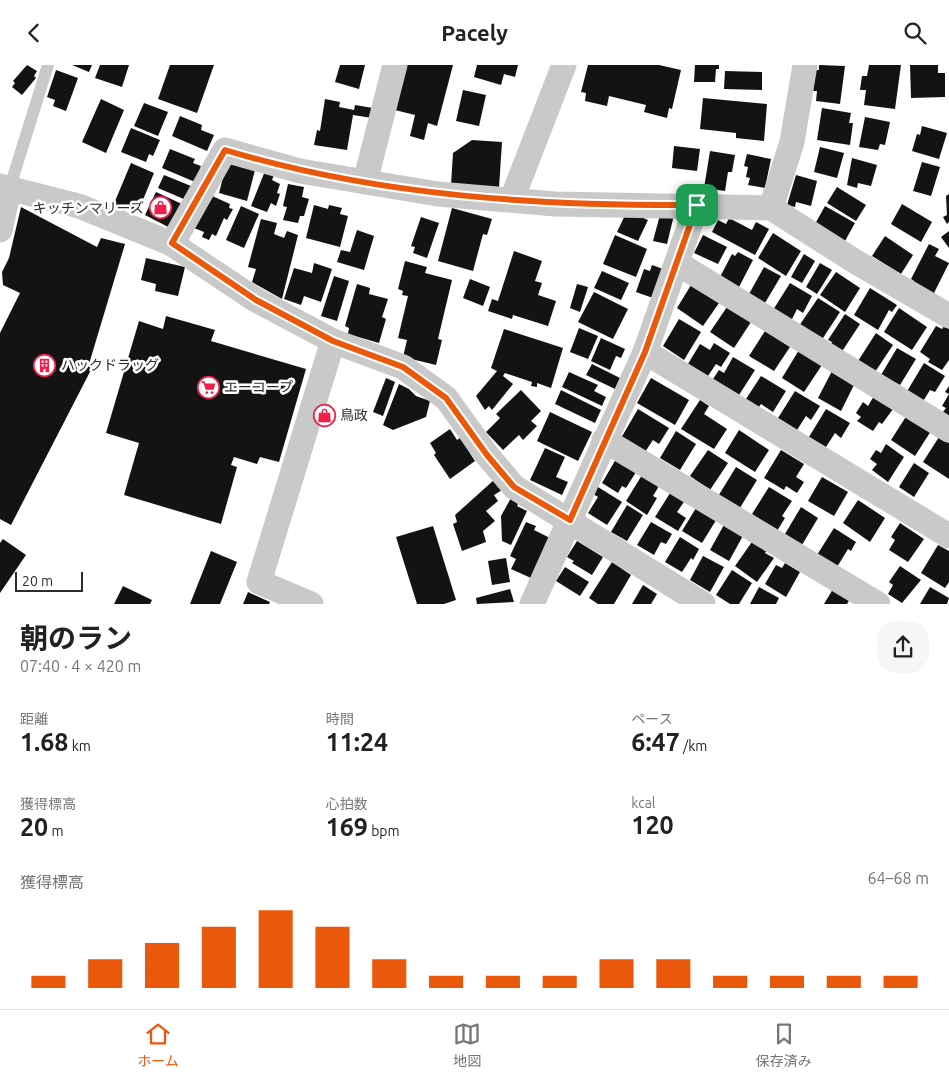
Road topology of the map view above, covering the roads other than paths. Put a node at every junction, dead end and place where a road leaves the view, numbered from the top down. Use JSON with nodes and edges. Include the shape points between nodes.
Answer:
{"nodes":[{"id":1,"x":48,"y":65,"type":"edge"},
{"id":2,"x":395,"y":65,"type":"edge"},
{"id":3,"x":564,"y":65,"type":"edge"},
{"id":4,"x":805,"y":65,"type":"edge"},
{"id":5,"x":365,"y":182,"type":"junction"},
{"id":6,"x":4,"y":188,"type":"edge"},
{"id":7,"x":512,"y":199,"type":"junction"},
{"id":8,"x":697,"y":205,"type":"junction"},
{"id":9,"x":771,"y":208,"type":"junction"},
{"id":10,"x":0,"y":230,"type":"edge"},
{"id":11,"x":172,"y":243,"type":"junction"},
{"id":12,"x":677,"y":263,"type":"junction"},
{"id":13,"x":949,"y":316,"type":"edge"},
{"id":14,"x":333,"y":341,"type":"junction"},
{"id":15,"x":645,"y":352,"type":"junction"},
{"id":16,"x":949,"y":430,"type":"edge"},
{"id":17,"x":604,"y":440,"type":"junction"},
{"id":18,"x":570,"y":520,"type":"junction"},
{"id":19,"x":949,"y":536,"type":"edge"},
{"id":20,"x":311,"y":604,"type":"edge"},
{"id":21,"x":532,"y":604,"type":"edge"},
{"id":22,"x":704,"y":604,"type":"edge"},
{"id":23,"x":878,"y":604,"type":"edge"}],
"edges":[{"from":1,"to":6,"type":"lane"},
{"from":2,"to":5,"type":"street"},
{"from":3,"to":7,"type":"street"},
{"from":4,"to":9,"type":"street","via":[[792,142]]},
{"from":5,"to":7,"type":"street","via":[[438,194]]},
{"from":5,"to":11,"type":"street","via":[[300,171],[225,150]]},
{"from":6,"to":10,"type":"street"},
{"from":6,"to":11,"type":"street","via":[[79,207]]},
{"from":7,"to":8,"type":"street","via":[[603,205]]},
{"from":8,"to":9,"type":"street"},
{"from":8,"to":12,"type":"street"},
{"from":9,"to":13,"type":"street"},
{"from":11,"to":14,"type":"street","via":[[256,300]]},
{"from":12,"to":15,"type":"street"},
{"from":12,"to":16,"type":"street"},
{"from":14,"to":18,"type":"street","via":[[403,367],[446,398],[514,487]]},
{"from":14,"to":20,"type":"street","via":[[260,582]]},
{"from":15,"to":17,"type":"street"},
{"from":15,"to":19,"type":"street"},
{"from":17,"to":18,"type":"street"},
{"from":17,"to":23,"type":"street"},
{"from":18,"to":21,"type":"street"},
{"from":18,"to":22,"type":"street"}]}
